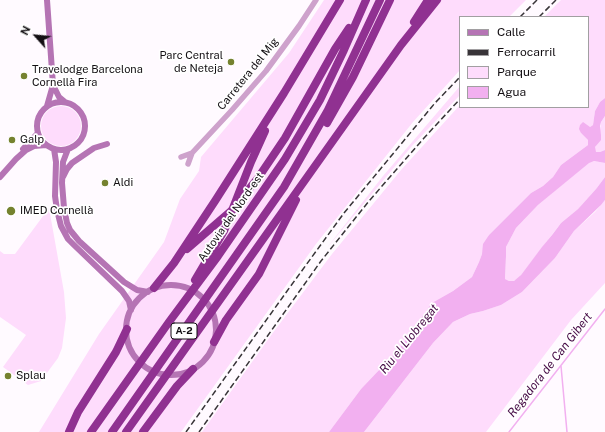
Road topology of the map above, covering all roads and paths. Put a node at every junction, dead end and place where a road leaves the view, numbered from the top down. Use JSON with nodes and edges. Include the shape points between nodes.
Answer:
{"nodes":[{"id":1,"x":47,"y":0,"type":"edge"},
{"id":2,"x":340,"y":0,"type":"edge"},
{"id":3,"x":366,"y":0,"type":"edge"},
{"id":4,"x":380,"y":0,"type":"edge"},
{"id":5,"x":390,"y":0,"type":"edge"},
{"id":6,"x":428,"y":0,"type":"edge"},
{"id":7,"x":437,"y":0,"type":"edge"},
{"id":8,"x":316,"y":1,"type":"edge"},
{"id":9,"x":362,"y":9,"type":"junction"},
{"id":10,"x":401,"y":45,"type":"junction"},
{"id":11,"x":53,"y":85,"type":"junction"},
{"id":12,"x":65,"y":102,"type":"junction"},
{"id":13,"x":47,"y":106,"type":"junction"},
{"id":14,"x":38,"y":133,"type":"junction"},
{"id":15,"x":332,"y":141,"type":"junction"},
{"id":16,"x":107,"y":144,"type":"dead end"},
{"id":17,"x":46,"y":145,"type":"junction"},
{"id":18,"x":54,"y":149,"type":"junction"},
{"id":19,"x":68,"y":149,"type":"junction"},
{"id":20,"x":251,"y":152,"type":"junction"},
{"id":21,"x":192,"y":153,"type":"junction"},
{"id":22,"x":181,"y":157,"type":"dead end"},
{"id":23,"x":16,"y":159,"type":"junction"},
{"id":24,"x":188,"y":164,"type":"dead end"},
{"id":25,"x":0,"y":177,"type":"edge"},
{"id":26,"x":62,"y":180,"type":"junction"},
{"id":27,"x":284,"y":187,"type":"junction"},
{"id":28,"x":76,"y":243,"type":"junction"},
{"id":29,"x":174,"y":263,"type":"junction"},
{"id":30,"x":151,"y":290,"type":"junction"},
{"id":31,"x":131,"y":310,"type":"junction"},
{"id":32,"x":169,"y":322,"type":"junction"},
{"id":33,"x":127,"y":329,"type":"junction"},
{"id":34,"x":214,"y":342,"type":"junction"},
{"id":35,"x":192,"y":369,"type":"junction"},
{"id":36,"x":69,"y":432,"type":"edge"},
{"id":37,"x":91,"y":432,"type":"edge"},
{"id":38,"x":112,"y":432,"type":"edge"},
{"id":39,"x":126,"y":432,"type":"edge"},
{"id":40,"x":143,"y":432,"type":"edge"}],
"edges":[{"from":1,"to":11,"type":"main road"},
{"from":2,"to":20,"type":"highway"},
{"from":3,"to":9,"type":"highway","name":"Autovia del Nord-est","number":"A-2"},
{"from":4,"to":27,"type":"highway","number":"A-2","via":[[328,110]]},
{"from":5,"to":27,"type":"highway","via":[[341,100]]},
{"from":6,"to":10,"type":"highway"},
{"from":7,"to":10,"type":"highway"},
{"from":8,"to":21,"type":"street","name":"Carretera del Mig","via":[[266,71]]},
{"from":9,"to":29,"type":"highway","via":[[335,49],[285,138],[258,178],[238,204]]},
{"from":9,"to":32,"type":"highway","name":"Autovia del Nord-est","number":"A-2","via":[[320,100],[288,154]]},
{"from":10,"to":15,"type":"highway"},
{"from":11,"to":12,"type":"main road","via":[[59,97]]},
{"from":11,"to":13,"type":"main road"},
{"from":12,"to":13,"type":"main road"},
{"from":12,"to":19,"type":"main road","via":[[80,110],[85,124],[82,139]]},
{"from":13,"to":14,"type":"main road","via":[[39,117]]},
{"from":14,"to":17,"type":"main road"},
{"from":14,"to":23,"type":"main road"},
{"from":15,"to":34,"type":"highway","via":[[298,197],[259,274],[226,320]]},
{"from":15,"to":39,"type":"highway"},
{"from":16,"to":26,"type":"main road","via":[[94,148],[72,163]]},
{"from":17,"to":18,"type":"main road"},
{"from":17,"to":23,"type":"main road","via":[[31,147]]},
{"from":18,"to":19,"type":"main road"},
{"from":18,"to":28,"type":"main road","via":[[57,210],[68,239]]},
{"from":19,"to":26,"type":"main road","via":[[63,162]]},
{"from":20,"to":29,"type":"highway","via":[[234,172]]},
{"from":20,"to":32,"type":"highway","via":[[247,172],[224,231]]},
{"from":21,"to":22,"type":"street","name":"Carretera del Mig"},
{"from":21,"to":24,"type":"street","name":"Carretera del Mig"},
{"from":23,"to":25,"type":"main road"},
{"from":26,"to":28,"type":"main road","via":[[65,217]]},
{"from":27,"to":38,"type":"highway","number":"A-2"},
{"from":28,"to":30,"type":"main road","via":[[134,289]]},
{"from":28,"to":31,"type":"main road","via":[[119,288],[127,298]]},
{"from":29,"to":30,"type":"highway"},
{"from":30,"to":31,"type":"main road","via":[[140,298]]},
{"from":30,"to":34,"type":"main road","via":[[178,286],[199,295],[210,307],[214,318]]},
{"from":31,"to":33,"type":"main road"},
{"from":32,"to":37,"type":"highway","name":"Autovia del Nord-est","number":"A-2"},
{"from":33,"to":35,"type":"main road","via":[[128,341],[135,356],[143,364],[157,372],[174,374]]},
{"from":33,"to":36,"type":"highway"},
{"from":34,"to":35,"type":"main road","via":[[208,355]]},
{"from":35,"to":40,"type":"highway"}]}
